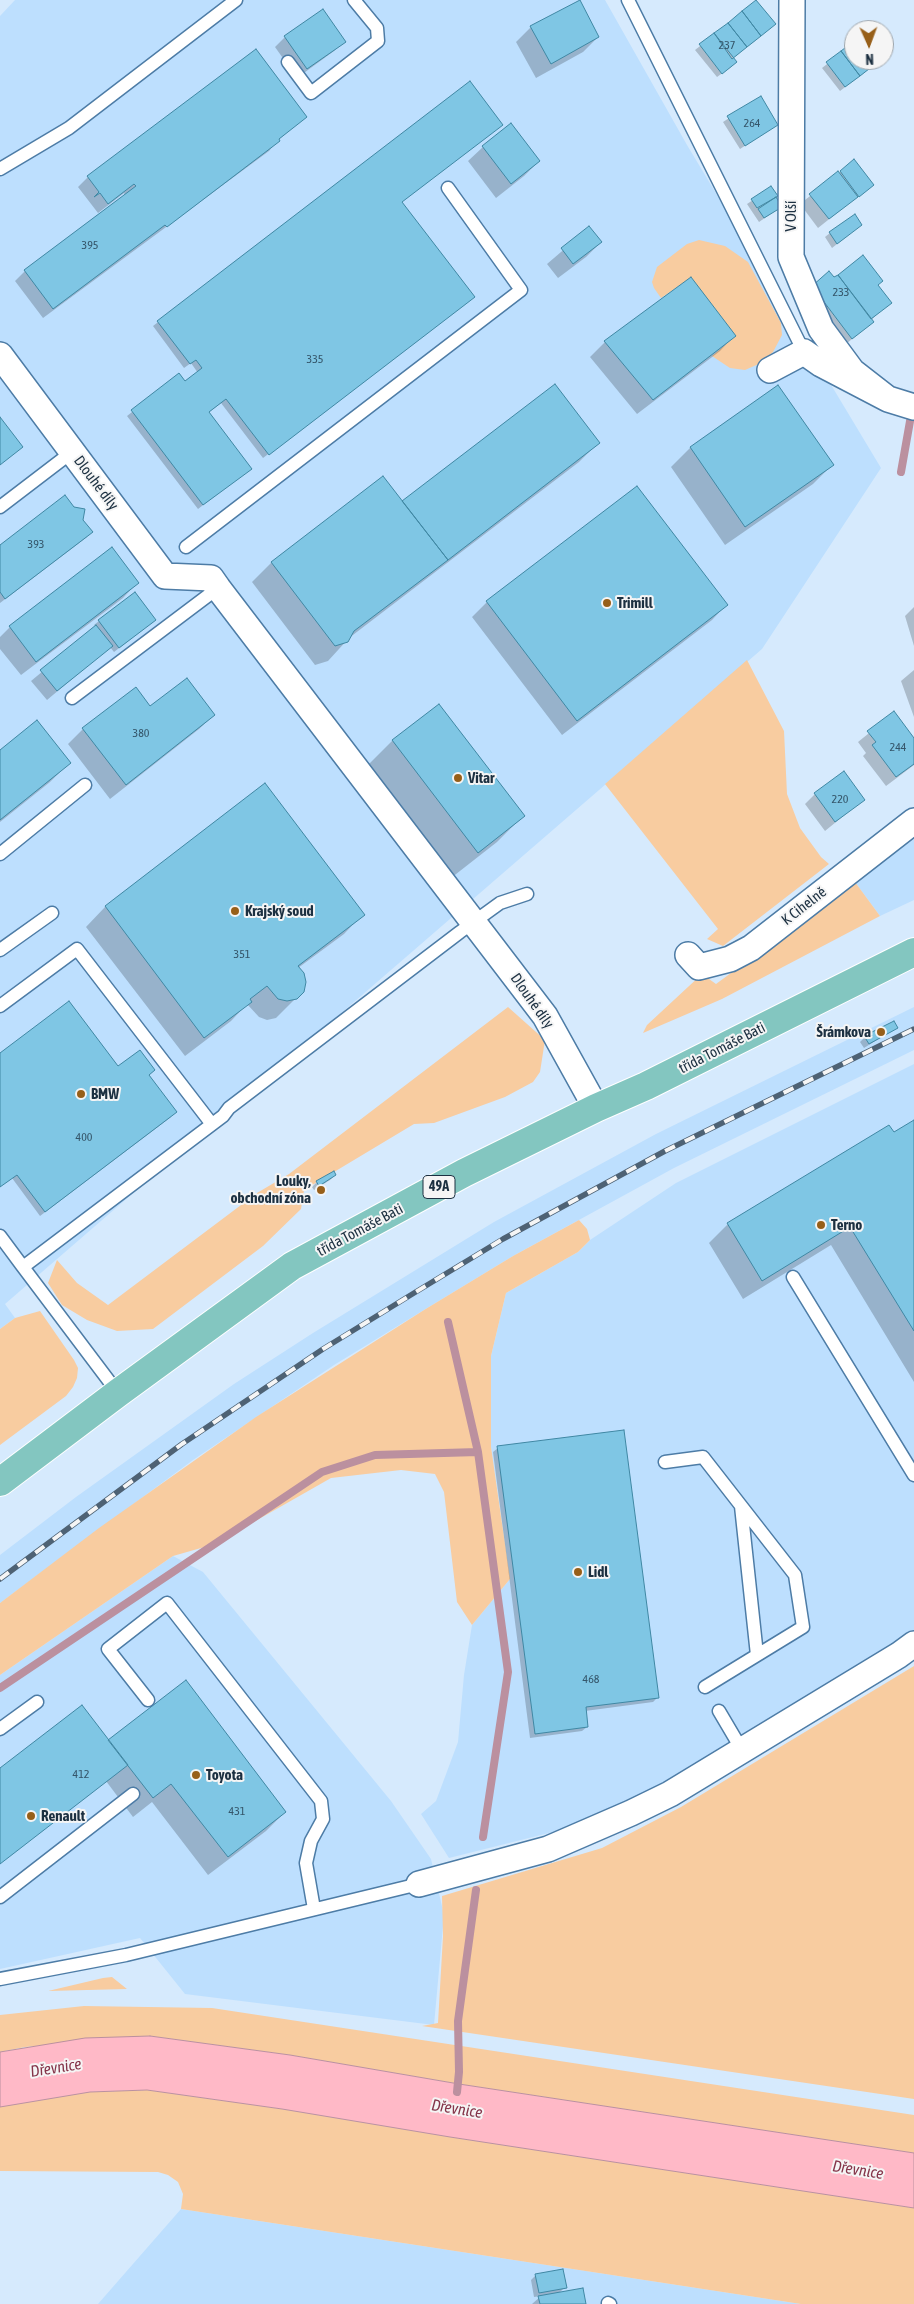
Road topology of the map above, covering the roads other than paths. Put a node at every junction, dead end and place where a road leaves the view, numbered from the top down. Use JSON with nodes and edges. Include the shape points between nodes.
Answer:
{"nodes":[{"id":1,"x":236,"y":0,"type":"edge"},
{"id":2,"x":354,"y":0,"type":"edge"},
{"id":3,"x":628,"y":0,"type":"edge"},
{"id":4,"x":792,"y":0,"type":"edge"},
{"id":5,"x":288,"y":62,"type":"dead end"},
{"id":6,"x":0,"y":169,"type":"edge"},
{"id":7,"x":448,"y":188,"type":"dead end"},
{"id":8,"x":804,"y":352,"type":"junction"},
{"id":9,"x":1,"y":359,"type":"edge"},
{"id":10,"x":770,"y":370,"type":"dead end"},
{"id":11,"x":888,"y":399,"type":"junction"},
{"id":12,"x":914,"y":407,"type":"edge"},
{"id":13,"x":72,"y":452,"type":"junction"},
{"id":14,"x":0,"y":506,"type":"edge"},
{"id":15,"x":186,"y":547,"type":"dead end"},
{"id":16,"x":214,"y":583,"type":"junction"},
{"id":17,"x":72,"y":698,"type":"dead end"},
{"id":18,"x":85,"y":785,"type":"dead end"},
{"id":19,"x":914,"y":821,"type":"edge"},
{"id":20,"x":0,"y":854,"type":"edge"},
{"id":21,"x":527,"y":894,"type":"dead end"},
{"id":22,"x":52,"y":913,"type":"dead end"},
{"id":23,"x":474,"y":921,"type":"junction"},
{"id":24,"x":0,"y":950,"type":"edge"},
{"id":25,"x":914,"y":952,"type":"edge"},
{"id":26,"x":688,"y":954,"type":"dead end"},
{"id":27,"x":0,"y":1006,"type":"edge"},
{"id":28,"x":596,"y":1108,"type":"junction"},
{"id":29,"x":211,"y":1124,"type":"junction"},
{"id":30,"x":0,"y":1236,"type":"edge"},
{"id":31,"x":23,"y":1267,"type":"junction"},
{"id":32,"x":793,"y":1277,"type":"dead end"},
{"id":33,"x":118,"y":1393,"type":"junction"},
{"id":34,"x":665,"y":1462,"type":"dead end"},
{"id":35,"x":914,"y":1475,"type":"edge"},
{"id":36,"x":0,"y":1482,"type":"edge"},
{"id":37,"x":741,"y":1506,"type":"junction"},
{"id":38,"x":914,"y":1644,"type":"edge"},
{"id":39,"x":757,"y":1655,"type":"junction"},
{"id":40,"x":705,"y":1687,"type":"dead end"},
{"id":41,"x":148,"y":1700,"type":"dead end"},
{"id":42,"x":37,"y":1702,"type":"dead end"},
{"id":43,"x":719,"y":1711,"type":"dead end"},
{"id":44,"x":0,"y":1730,"type":"edge"},
{"id":45,"x":742,"y":1750,"type":"junction"},
{"id":46,"x":133,"y":1794,"type":"dead end"},
{"id":47,"x":419,"y":1884,"type":"joint"},
{"id":48,"x":0,"y":1897,"type":"edge"},
{"id":49,"x":314,"y":1909,"type":"junction"},
{"id":50,"x":0,"y":1979,"type":"edge"}],
"edges":[{"from":1,"to":6,"type":"lane","via":[[69,128]]},
{"from":2,"to":5,"type":"lane","via":[[377,28],[378,41],[311,93]]},
{"from":3,"to":8,"type":"lane"},
{"from":4,"to":11,"type":"street","name":"V Olší","via":[[791,257],[820,329],[852,371]]},
{"from":7,"to":15,"type":"lane","via":[[521,290]]},
{"from":8,"to":10,"type":"street"},
{"from":8,"to":11,"type":"street","name":"V Olší"},
{"from":9,"to":13,"type":"street","name":"Dlouhé díly"},
{"from":11,"to":12,"type":"street","name":"V Olší"},
{"from":13,"to":14,"type":"lane"},
{"from":13,"to":16,"type":"street","name":"Dlouhé díly","via":[[166,576]]},
{"from":16,"to":17,"type":"lane"},
{"from":16,"to":23,"type":"street","name":"Dlouhé díly"},
{"from":18,"to":20,"type":"lane"},
{"from":19,"to":26,"type":"street","name":"K Cihelně","via":[[751,948],[730,960],[699,967]]},
{"from":21,"to":23,"type":"lane","via":[[500,903]]},
{"from":22,"to":24,"type":"lane"},
{"from":23,"to":28,"type":"street","name":"Dlouhé díly","via":[[545,1016]]},
{"from":23,"to":29,"type":"lane"},
{"from":25,"to":28,"type":"main road","name":"třída Tomáše Bati","number":"49A"},
{"from":27,"to":29,"type":"lane","via":[[77,949]]},
{"from":28,"to":33,"type":"main road","name":"třída Tomáše Bati","number":"49A","via":[[464,1173],[292,1266]]},
{"from":29,"to":31,"type":"lane"},
{"from":30,"to":31,"type":"lane"},
{"from":31,"to":33,"type":"lane"},
{"from":32,"to":35,"type":"lane"},
{"from":33,"to":36,"type":"main road","name":"třída Tomáše Bati","number":"49A"},
{"from":34,"to":37,"type":"lane","via":[[703,1457]]},
{"from":37,"to":39,"type":"lane"},
{"from":37,"to":39,"type":"lane","via":[[795,1574],[803,1627]]},
{"from":38,"to":45,"type":"street"},
{"from":39,"to":40,"type":"lane"},
{"from":41,"to":49,"type":"lane","via":[[108,1649],[167,1603],[321,1802],[323,1820],[310,1841],[306,1864]]},
{"from":42,"to":44,"type":"lane"},
{"from":43,"to":45,"type":"lane"},
{"from":45,"to":47,"type":"street","via":[[670,1794],[589,1832],[548,1849]]},
{"from":46,"to":48,"type":"lane"},
{"from":47,"to":49,"type":"lane"},
{"from":49,"to":50,"type":"lane","via":[[126,1955]]}]}
